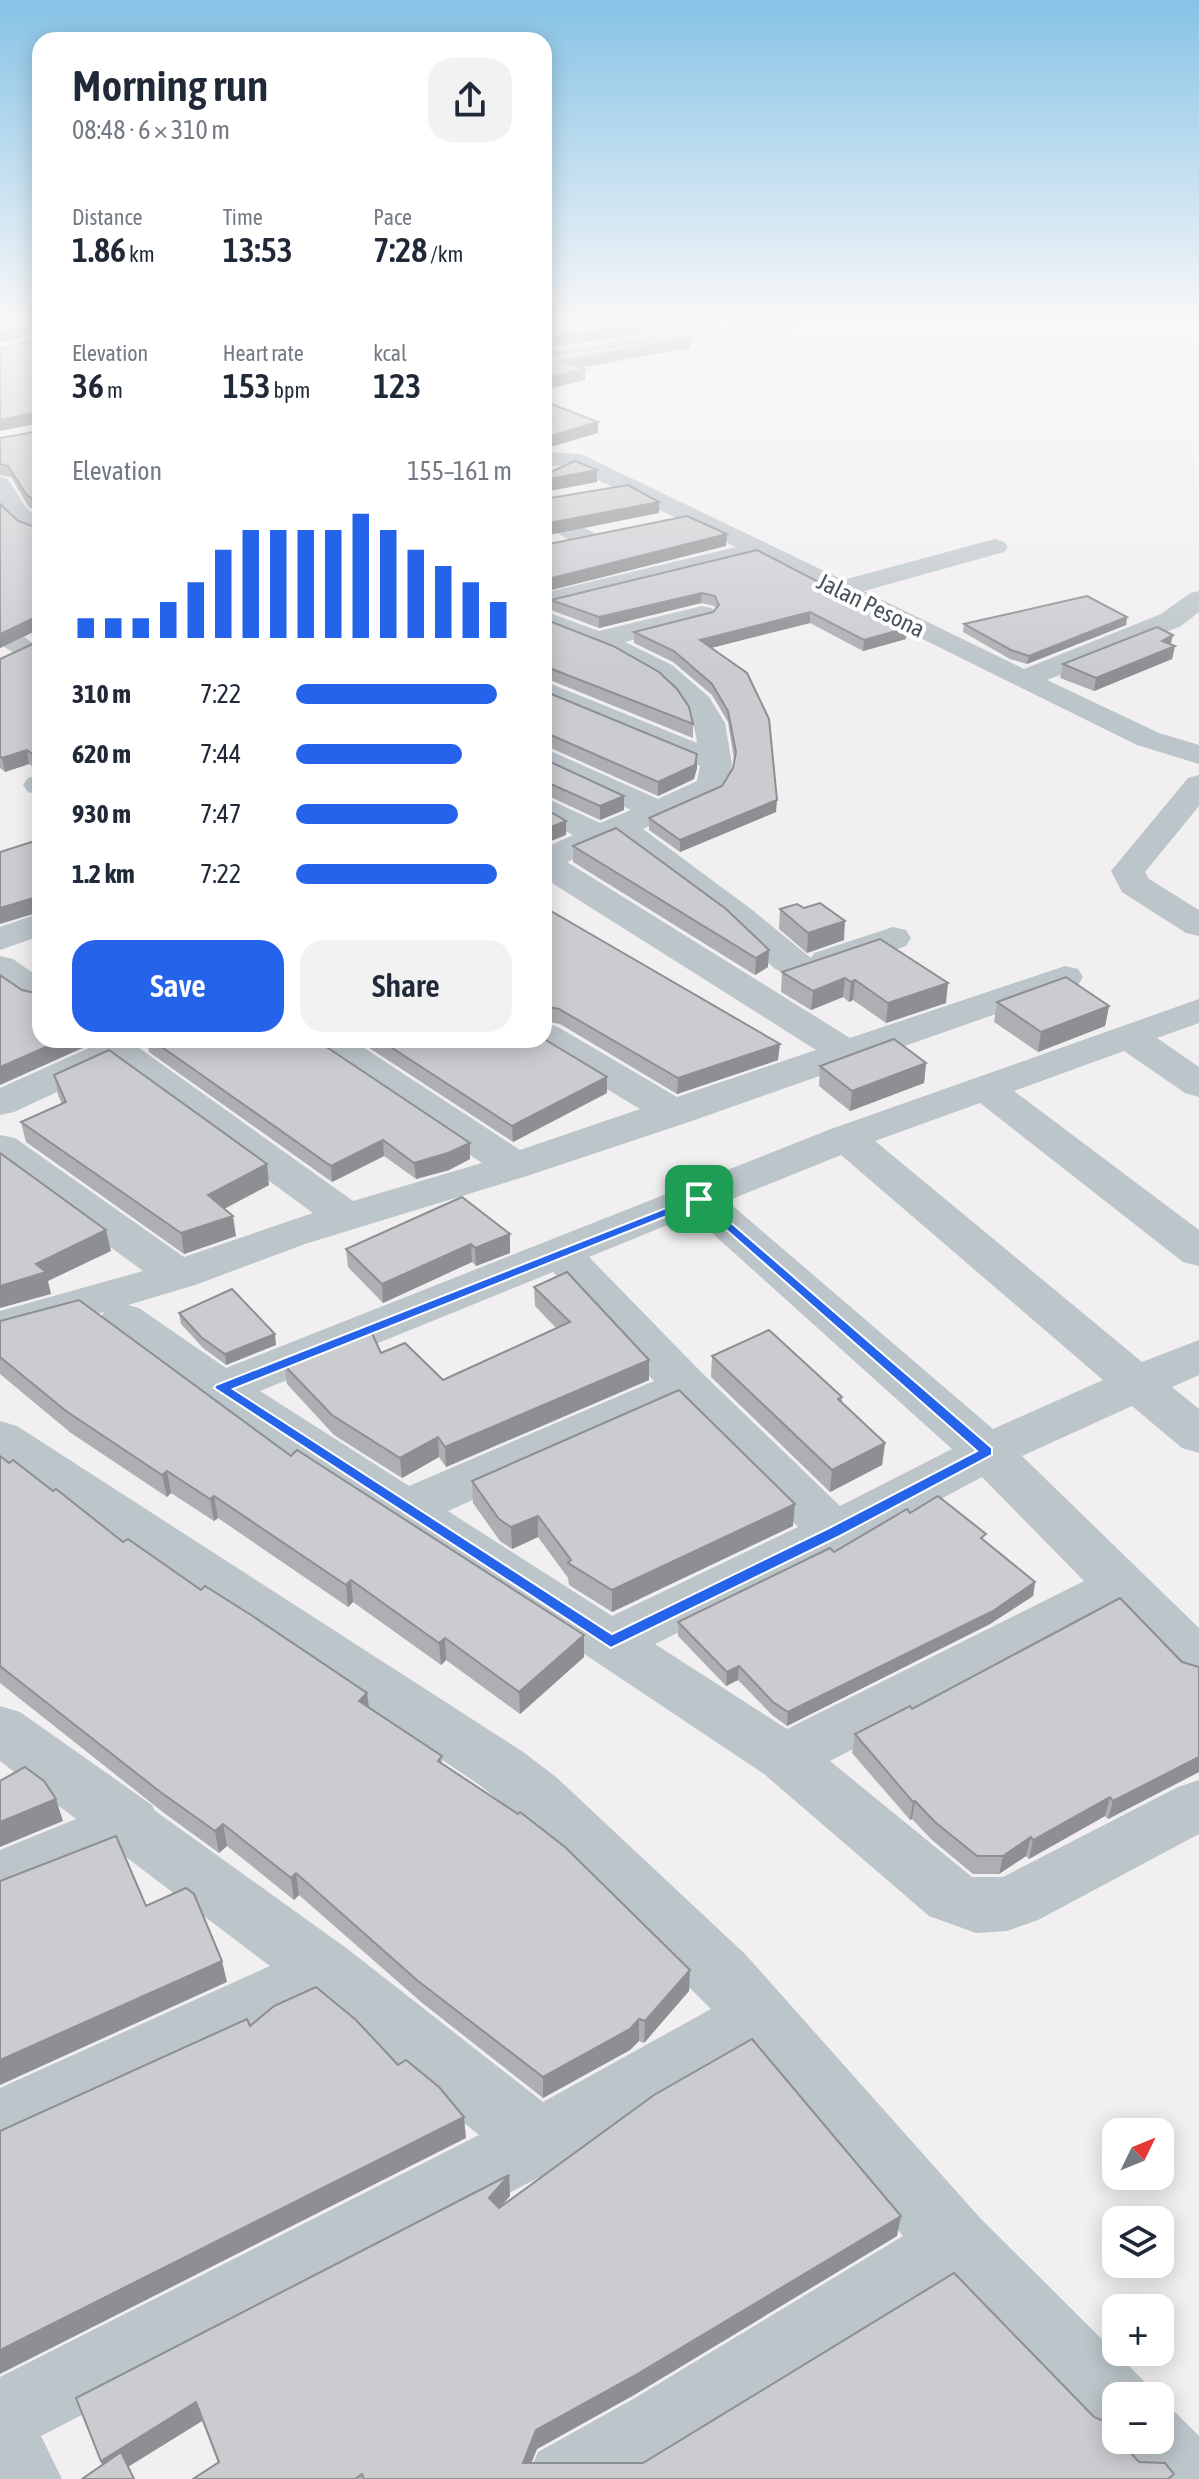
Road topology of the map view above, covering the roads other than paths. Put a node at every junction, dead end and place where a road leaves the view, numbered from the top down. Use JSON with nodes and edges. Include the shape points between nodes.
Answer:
{"nodes":[{"id":1,"x":552,"y":453,"type":"edge"},
{"id":2,"x":0,"y":484,"type":"edge"},
{"id":3,"x":632,"y":485,"type":"junction"},
{"id":4,"x":591,"y":493,"type":"edge"},
{"id":5,"x":692,"y":517,"type":"junction"},
{"id":6,"x":552,"y":519,"type":"edge"},
{"id":7,"x":662,"y":523,"type":"edge"},
{"id":8,"x":32,"y":525,"type":"edge"},
{"id":9,"x":617,"y":533,"type":"edge"},
{"id":10,"x":587,"y":539,"type":"junction"},
{"id":11,"x":552,"y":546,"type":"edge"},
{"id":12,"x":995,"y":547,"type":"dead end"},
{"id":13,"x":758,"y":549,"type":"junction"},
{"id":14,"x":840,"y":589,"type":"junction"},
{"id":15,"x":552,"y":599,"type":"edge"},
{"id":16,"x":1199,"y":599,"type":"edge"},
{"id":17,"x":702,"y":614,"type":"edge"},
{"id":18,"x":552,"y":623,"type":"edge"},
{"id":19,"x":0,"y":632,"type":"edge"},
{"id":20,"x":594,"y":641,"type":"junction"},
{"id":21,"x":32,"y":644,"type":"edge"},
{"id":22,"x":0,"y":662,"type":"edge"},
{"id":23,"x":636,"y":678,"type":"junction"},
{"id":24,"x":1023,"y":680,"type":"junction"},
{"id":25,"x":552,"y":694,"type":"edge"},
{"id":26,"x":576,"y":704,"type":"junction"},
{"id":27,"x":552,"y":713,"type":"edge"},
{"id":28,"x":1199,"y":755,"type":"edge"},
{"id":29,"x":552,"y":761,"type":"edge"},
{"id":30,"x":715,"y":761,"type":"junction"},
{"id":31,"x":1199,"y":785,"type":"edge"},
{"id":32,"x":552,"y":810,"type":"edge"},
{"id":33,"x":658,"y":811,"type":"junction"},
{"id":34,"x":608,"y":831,"type":"junction"},
{"id":35,"x":552,"y":857,"type":"edge"},
{"id":36,"x":552,"y":866,"type":"edge"},
{"id":37,"x":1199,"y":925,"type":"edge"},
{"id":38,"x":32,"y":927,"type":"edge"},
{"id":39,"x":893,"y":938,"type":"dead end"},
{"id":40,"x":0,"y":939,"type":"edge"},
{"id":41,"x":0,"y":967,"type":"edge"},
{"id":42,"x":803,"y":969,"type":"junction"},
{"id":43,"x":1065,"y":977,"type":"edge"},
{"id":44,"x":32,"y":989,"type":"edge"},
{"id":45,"x":746,"y":990,"type":"junction"},
{"id":46,"x":1199,"y":1010,"type":"edge"},
{"id":47,"x":1128,"y":1036,"type":"junction"},
{"id":48,"x":552,"y":1040,"type":"edge"},
{"id":49,"x":110,"y":1048,"type":"edge"},
{"id":50,"x":127,"y":1048,"type":"edge"},
{"id":51,"x":338,"y":1048,"type":"edge"},
{"id":52,"x":846,"y":1052,"type":"junction"},
{"id":53,"x":1199,"y":1085,"type":"edge"},
{"id":54,"x":985,"y":1088,"type":"junction"},
{"id":55,"x":0,"y":1103,"type":"edge"},
{"id":56,"x":675,"y":1113,"type":"junction"},
{"id":57,"x":846,"y":1138,"type":"junction"},
{"id":58,"x":0,"y":1147,"type":"edge"},
{"id":59,"x":515,"y":1166,"type":"junction"},
{"id":60,"x":699,"y":1199,"type":"junction"},
{"id":61,"x":346,"y":1216,"type":"junction"},
{"id":62,"x":1199,"y":1252,"type":"edge"},
{"id":63,"x":561,"y":1254,"type":"junction"},
{"id":64,"x":179,"y":1275,"type":"junction"},
{"id":65,"x":123,"y":1319,"type":"dead end"},
{"id":66,"x":0,"y":1327,"type":"edge"},
{"id":67,"x":1199,"y":1356,"type":"edge"},
{"id":68,"x":1137,"y":1384,"type":"junction"},
{"id":69,"x":686,"y":1386,"type":"junction"},
{"id":70,"x":221,"y":1388,"type":"junction"},
{"id":71,"x":1199,"y":1436,"type":"edge"},
{"id":72,"x":0,"y":1438,"type":"edge"},
{"id":73,"x":987,"y":1452,"type":"junction"},
{"id":74,"x":408,"y":1508,"type":"junction"},
{"id":75,"x":835,"y":1532,"type":"junction"},
{"id":76,"x":1122,"y":1586,"type":"junction"},
{"id":77,"x":611,"y":1641,"type":"junction"},
{"id":78,"x":1199,"y":1662,"type":"edge"},
{"id":79,"x":0,"y":1729,"type":"edge"},
{"id":80,"x":784,"y":1757,"type":"junction"},
{"id":81,"x":1199,"y":1805,"type":"edge"},
{"id":82,"x":131,"y":1823,"type":"junction"},
{"id":83,"x":0,"y":1878,"type":"edge"},
{"id":84,"x":326,"y":1971,"type":"junction"},
{"id":85,"x":758,"y":2017,"type":"junction"},
{"id":86,"x":0,"y":2122,"type":"edge"},
{"id":87,"x":539,"y":2141,"type":"junction"},
{"id":88,"x":956,"y":2244,"type":"junction"},
{"id":89,"x":1102,"y":2393,"type":"edge"},
{"id":90,"x":0,"y":2417,"type":"edge"},
{"id":91,"x":0,"y":2439,"type":"edge"},
{"id":92,"x":1163,"y":2454,"type":"edge"},
{"id":93,"x":23,"y":2479,"type":"edge"},
{"id":94,"x":565,"y":2479,"type":"edge"},
{"id":95,"x":1187,"y":2479,"type":"edge"}],
"edges":[{"from":1,"to":3,"type":"street","name":"Jalan Pesona"},
{"from":2,"to":8,"type":"street","via":[[16,512]]},
{"from":3,"to":4,"type":"street"},
{"from":3,"to":5,"type":"street","name":"Jalan Pesona"},
{"from":5,"to":7,"type":"street"},
{"from":5,"to":13,"type":"street","name":"Jalan Pesona"},
{"from":6,"to":10,"type":"street"},
{"from":9,"to":10,"type":"street"},
{"from":10,"to":11,"type":"street"},
{"from":12,"to":14,"type":"street"},
{"from":13,"to":14,"type":"street","name":"Jalan Pesona"},
{"from":13,"to":15,"type":"street"},
{"from":14,"to":24,"type":"street","name":"Jalan Pesona"},
{"from":16,"to":24,"type":"street","via":[[1157,626]]},
{"from":17,"to":20,"type":"street"},
{"from":18,"to":20,"type":"street"},
{"from":19,"to":21,"type":"street"},
{"from":20,"to":23,"type":"street"},
{"from":21,"to":22,"type":"street"},
{"from":23,"to":26,"type":"street"},
{"from":23,"to":30,"type":"street","via":[[686,688],[709,723]]},
{"from":24,"to":28,"type":"street","name":"Jalan Pesona","via":[[1148,739]]},
{"from":25,"to":26,"type":"street"},
{"from":26,"to":27,"type":"street"},
{"from":26,"to":30,"type":"street"},
{"from":29,"to":33,"type":"street"},
{"from":30,"to":33,"type":"street","via":[[717,779],[709,788]]},
{"from":31,"to":37,"type":"street","via":[[1128,871],[1134,885]]},
{"from":32,"to":34,"type":"street"},
{"from":33,"to":34,"type":"street"},
{"from":34,"to":35,"type":"street"},
{"from":34,"to":42,"type":"street","via":[[739,916]]},
{"from":36,"to":45,"type":"street"},
{"from":38,"to":40,"type":"street"},
{"from":39,"to":42,"type":"street"},
{"from":41,"to":44,"type":"street"},
{"from":42,"to":45,"type":"street"},
{"from":43,"to":52,"type":"street"},
{"from":45,"to":52,"type":"street"},
{"from":46,"to":47,"type":"street"},
{"from":47,"to":53,"type":"street"},
{"from":47,"to":54,"type":"street"},
{"from":48,"to":56,"type":"street"},
{"from":49,"to":55,"type":"street"},
{"from":50,"to":61,"type":"street"},
{"from":51,"to":59,"type":"street"},
{"from":52,"to":56,"type":"street"},
{"from":54,"to":57,"type":"street"},
{"from":54,"to":62,"type":"street"},
{"from":56,"to":59,"type":"street"},
{"from":57,"to":60,"type":"street"},
{"from":57,"to":68,"type":"street"},
{"from":58,"to":64,"type":"street"},
{"from":59,"to":61,"type":"street"},
{"from":60,"to":63,"type":"street"},
{"from":60,"to":73,"type":"street"},
{"from":61,"to":64,"type":"street"},
{"from":63,"to":69,"type":"street"},
{"from":63,"to":70,"type":"street"},
{"from":64,"to":66,"type":"street"},
{"from":65,"to":70,"type":"street"},
{"from":67,"to":68,"type":"street"},
{"from":68,"to":71,"type":"street"},
{"from":68,"to":73,"type":"street"},
{"from":69,"to":74,"type":"street"},
{"from":69,"to":75,"type":"street"},
{"from":70,"to":74,"type":"street"},
{"from":72,"to":85,"type":"street","via":[[502,1769],[722,1975]]},
{"from":73,"to":75,"type":"street"},
{"from":73,"to":76,"type":"street"},
{"from":74,"to":77,"type":"street"},
{"from":75,"to":77,"type":"street"},
{"from":76,"to":78,"type":"street"},
{"from":76,"to":80,"type":"street"},
{"from":77,"to":80,"type":"street"},
{"from":79,"to":82,"type":"street"},
{"from":80,"to":81,"type":"street","via":[[951,1897],[974,1907],[993,1909],[1016,1901]]},
{"from":82,"to":83,"type":"street"},
{"from":82,"to":84,"type":"street"},
{"from":84,"to":86,"type":"street"},
{"from":84,"to":87,"type":"street"},
{"from":85,"to":87,"type":"street"},
{"from":85,"to":88,"type":"street"},
{"from":87,"to":90,"type":"street"},
{"from":88,"to":89,"type":"street"},
{"from":88,"to":94,"type":"street"},
{"from":91,"to":93,"type":"street"},
{"from":92,"to":95,"type":"street"}]}
